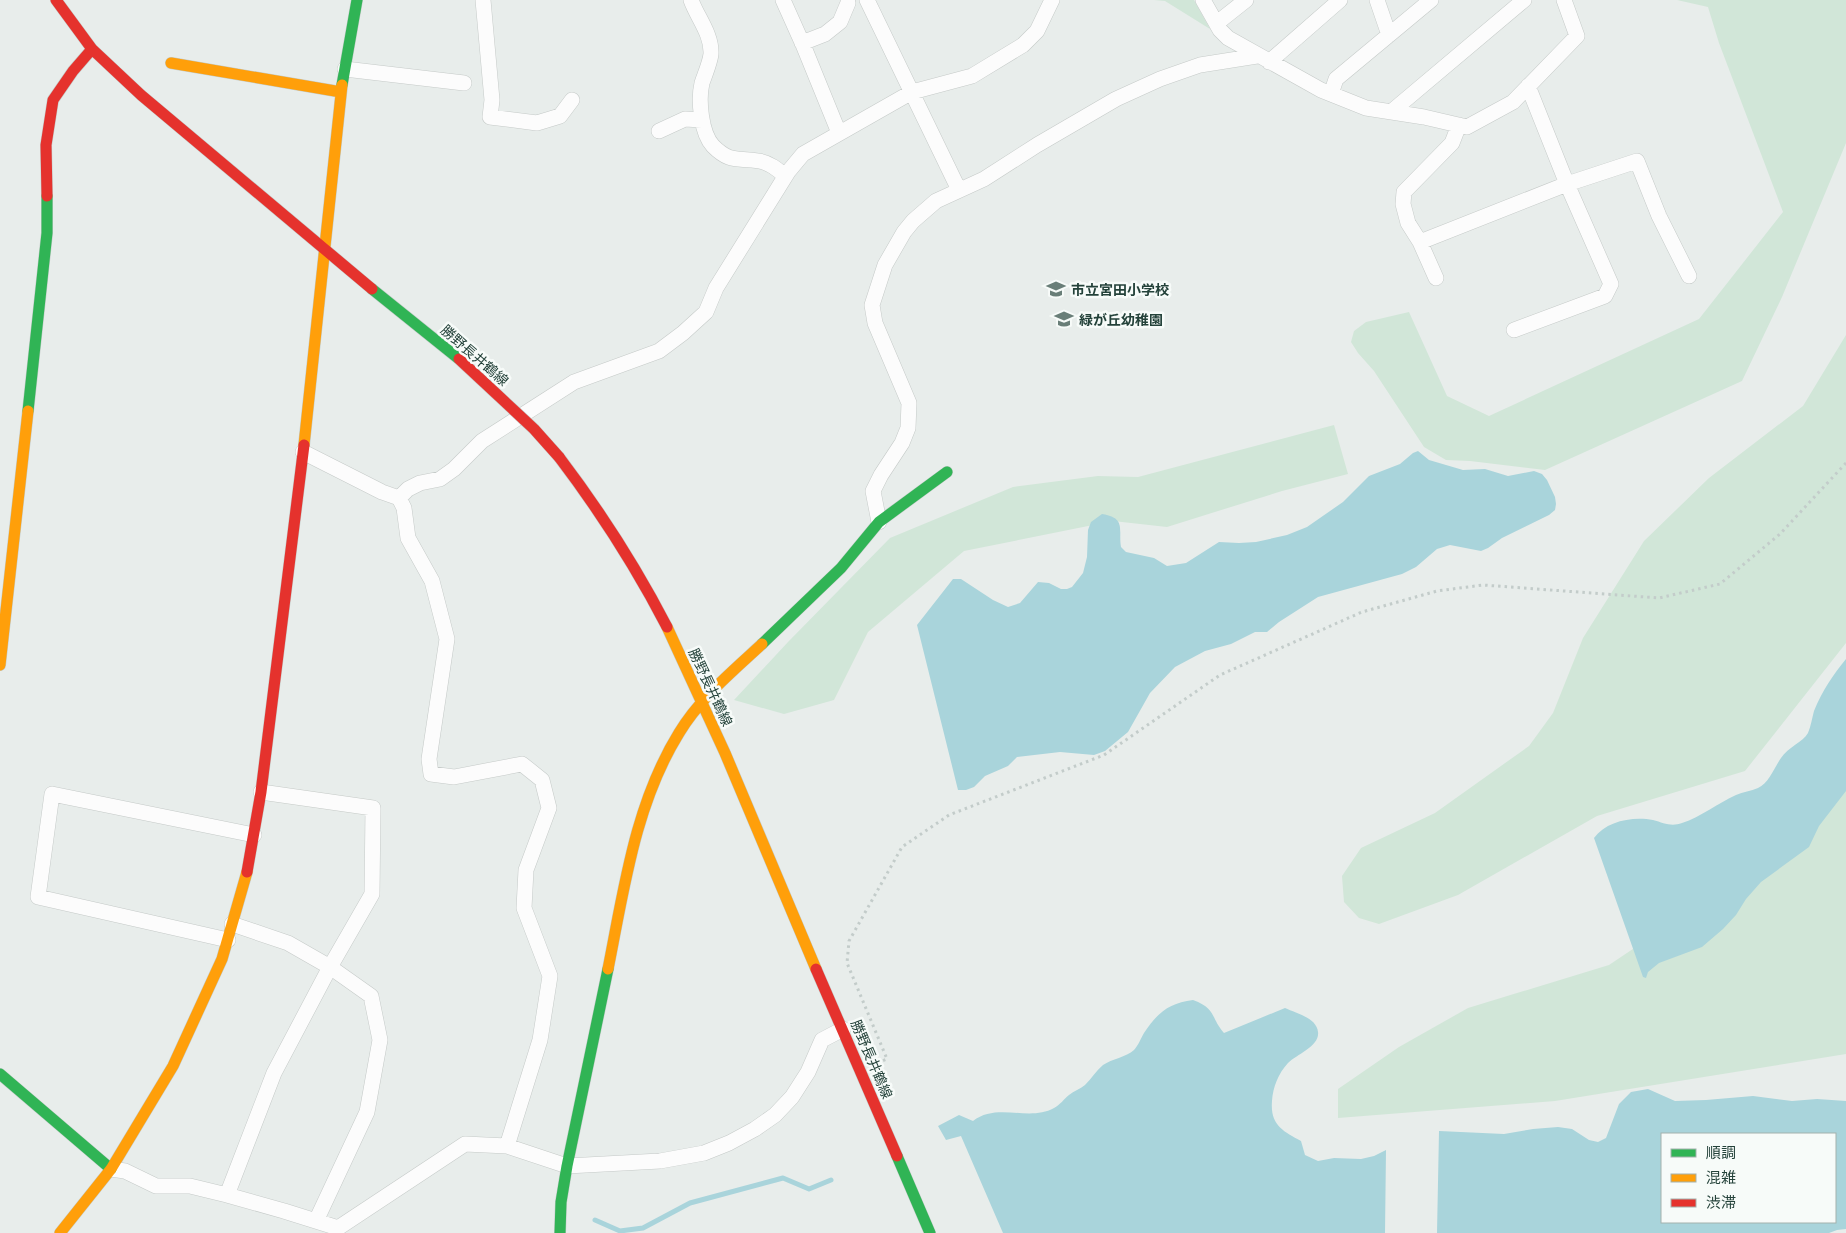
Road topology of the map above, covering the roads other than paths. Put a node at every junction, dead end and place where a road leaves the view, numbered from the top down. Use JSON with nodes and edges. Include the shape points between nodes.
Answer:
{"nodes":[{"id":1,"x":56,"y":0,"type":"edge"},
{"id":2,"x":357,"y":0,"type":"edge"},
{"id":3,"x":483,"y":0,"type":"edge"},
{"id":4,"x":691,"y":0,"type":"edge"},
{"id":5,"x":783,"y":0,"type":"edge"},
{"id":6,"x":867,"y":0,"type":"edge"},
{"id":7,"x":1052,"y":0,"type":"edge"},
{"id":8,"x":1203,"y":0,"type":"edge"},
{"id":9,"x":1246,"y":0,"type":"edge"},
{"id":10,"x":1340,"y":0,"type":"edge"},
{"id":11,"x":1377,"y":0,"type":"edge"},
{"id":12,"x":1431,"y":0,"type":"edge"},
{"id":13,"x":1524,"y":0,"type":"edge"},
{"id":14,"x":1564,"y":0,"type":"edge"},
{"id":15,"x":848,"y":3,"type":"dead end"},
{"id":16,"x":1217,"y":23,"type":"junction"},
{"id":17,"x":1390,"y":34,"type":"junction"},
{"id":18,"x":802,"y":43,"type":"junction"},
{"id":19,"x":92,"y":49,"type":"junction"},
{"id":20,"x":1263,"y":59,"type":"junction"},
{"id":21,"x":172,"y":63,"type":"dead end"},
{"id":22,"x":345,"y":70,"type":"junction"},
{"id":23,"x":464,"y":84,"type":"dead end"},
{"id":24,"x":1528,"y":86,"type":"junction"},
{"id":25,"x":341,"y":92,"type":"junction"},
{"id":26,"x":912,"y":92,"type":"junction"},
{"id":27,"x":1331,"y":94,"type":"junction"},
{"id":28,"x":572,"y":100,"type":"dead end"},
{"id":29,"x":1392,"y":112,"type":"junction"},
{"id":30,"x":702,"y":120,"type":"junction"},
{"id":31,"x":1459,"y":125,"type":"junction"},
{"id":32,"x":659,"y":131,"type":"dead end"},
{"id":33,"x":839,"y":133,"type":"junction"},
{"id":34,"x":785,"y":176,"type":"junction"},
{"id":35,"x":1567,"y":184,"type":"junction"},
{"id":36,"x":959,"y":190,"type":"junction"},
{"id":37,"x":1420,"y":242,"type":"junction"},
{"id":38,"x":324,"y":250,"type":"junction"},
{"id":39,"x":1689,"y":276,"type":"dead end"},
{"id":40,"x":1436,"y":278,"type":"dead end"},
{"id":41,"x":1514,"y":330,"type":"dead end"},
{"id":42,"x":303,"y":452,"type":"junction"},
{"id":43,"x":947,"y":472,"type":"dead end"},
{"id":44,"x":399,"y":498,"type":"junction"},
{"id":45,"x":879,"y":522,"type":"junction"},
{"id":46,"x":0,"y":665,"type":"edge"},
{"id":47,"x":704,"y":702,"type":"junction"},
{"id":48,"x":261,"y":792,"type":"junction"},
{"id":49,"x":254,"y":835,"type":"junction"},
{"id":50,"x":232,"y":924,"type":"junction"},
{"id":51,"x":228,"y":940,"type":"junction"},
{"id":52,"x":330,"y":967,"type":"junction"},
{"id":53,"x":842,"y":1029,"type":"junction"},
{"id":54,"x":0,"y":1074,"type":"edge"},
{"id":55,"x":507,"y":1146,"type":"junction"},
{"id":56,"x":567,"y":1166,"type":"junction"},
{"id":57,"x":111,"y":1169,"type":"junction"},
{"id":58,"x":227,"y":1195,"type":"junction"},
{"id":59,"x":316,"y":1221,"type":"junction"},
{"id":60,"x":60,"y":1233,"type":"edge"},
{"id":61,"x":560,"y":1233,"type":"edge"},
{"id":62,"x":930,"y":1233,"type":"edge"}],
"edges":[{"from":1,"to":19,"type":"street","name":"勝野長井鶴線"},
{"from":2,"to":22,"type":"street"},
{"from":3,"to":28,"type":"street","via":[[492,100],[490,117],[537,123],[560,116]]},
{"from":4,"to":30,"type":"street","via":[[709,39],[711,54],[702,86]]},
{"from":5,"to":18,"type":"street"},
{"from":6,"to":26,"type":"street"},
{"from":7,"to":26,"type":"street","via":[[1037,31],[1022,45],[972,76]]},
{"from":8,"to":16,"type":"street"},
{"from":9,"to":16,"type":"street"},
{"from":10,"to":20,"type":"street"},
{"from":11,"to":17,"type":"street"},
{"from":12,"to":17,"type":"street"},
{"from":13,"to":29,"type":"street"},
{"from":14,"to":24,"type":"street","via":[[1577,36]]},
{"from":15,"to":18,"type":"street","via":[[840,22],[826,34]]},
{"from":16,"to":20,"type":"street","via":[[1228,38]]},
{"from":17,"to":27,"type":"street","via":[[1336,79]]},
{"from":18,"to":33,"type":"street"},
{"from":19,"to":38,"type":"street","name":"勝野長井鶴線","via":[[141,95]]},
{"from":19,"to":46,"type":"street","via":[[53,100],[46,145],[47,233]]},
{"from":20,"to":27,"type":"street"},
{"from":20,"to":36,"type":"street","via":[[1200,65],[1160,79],[1116,99],[984,179]]},
{"from":21,"to":25,"type":"street"},
{"from":22,"to":23,"type":"street"},
{"from":22,"to":25,"type":"street"},
{"from":24,"to":31,"type":"street","via":[[1513,102],[1467,127]]},
{"from":24,"to":35,"type":"street"},
{"from":25,"to":38,"type":"street"},
{"from":26,"to":33,"type":"street"},
{"from":26,"to":36,"type":"street"},
{"from":27,"to":29,"type":"street","via":[[1366,108]]},
{"from":29,"to":31,"type":"street"},
{"from":30,"to":32,"type":"street","via":[[685,119]]},
{"from":30,"to":34,"type":"street","via":[[712,145],[729,158],[759,161]]},
{"from":31,"to":37,"type":"street","via":[[1452,143],[1404,192],[1408,224]]},
{"from":33,"to":34,"type":"street","via":[[803,154]]},
{"from":34,"to":44,"type":"street","via":[[716,288],[706,312],[683,333],[659,351],[574,382],[482,441],[440,479],[408,488]]},
{"from":35,"to":37,"type":"street"},
{"from":35,"to":39,"type":"street","via":[[1637,161],[1658,216]]},
{"from":35,"to":41,"type":"street","via":[[1611,284],[1606,296]]},
{"from":36,"to":45,"type":"street","via":[[936,201],[904,232],[885,265],[872,305],[875,323],[909,402],[908,428],[902,443],[873,491]]},
{"from":37,"to":40,"type":"street"},
{"from":38,"to":42,"type":"street"},
{"from":38,"to":47,"type":"street","name":"勝野長井鶴線","bridge":true,"via":[[459,359],[534,429],[586,490],[637,571]]},
{"from":42,"to":44,"type":"street"},
{"from":42,"to":48,"type":"street"},
{"from":43,"to":45,"type":"street"},
{"from":44,"to":55,"type":"street","via":[[404,508],[408,538],[432,581],[447,640],[428,759],[431,774],[454,777],[522,764],[542,780],[549,808],[526,870],[524,908],[550,976],[540,1040]]},
{"from":45,"to":47,"type":"street","via":[[841,568],[714,688]]},
{"from":47,"to":53,"type":"street","name":"勝野長井鶴線"},
{"from":47,"to":56,"type":"street","via":[[679,732],[649,792],[632,852]]},
{"from":48,"to":49,"type":"street"},
{"from":48,"to":52,"type":"street","via":[[372,808],[372,894]]},
{"from":49,"to":50,"type":"street"},
{"from":49,"to":51,"type":"street","via":[[52,794],[38,897]]},
{"from":50,"to":51,"type":"street"},
{"from":50,"to":52,"type":"street","via":[[288,943]]},
{"from":51,"to":57,"type":"street","via":[[173,1066]]},
{"from":52,"to":58,"type":"street","via":[[274,1073]]},
{"from":52,"to":59,"type":"street","via":[[371,996],[380,1040],[367,1112]]},
{"from":53,"to":56,"type":"street","via":[[822,1040],[792,1098],[775,1115],[729,1143],[704,1153],[660,1161]]},
{"from":53,"to":62,"type":"street","name":"勝野長井鶴線"},
{"from":54,"to":57,"type":"street"},
{"from":55,"to":56,"type":"street"},
{"from":55,"to":59,"type":"street","via":[[465,1144],[338,1228]]},
{"from":56,"to":61,"type":"street"},
{"from":57,"to":58,"type":"street","via":[[124,1171],[156,1186],[190,1186]]},
{"from":57,"to":60,"type":"street"},
{"from":58,"to":59,"type":"street"}]}
